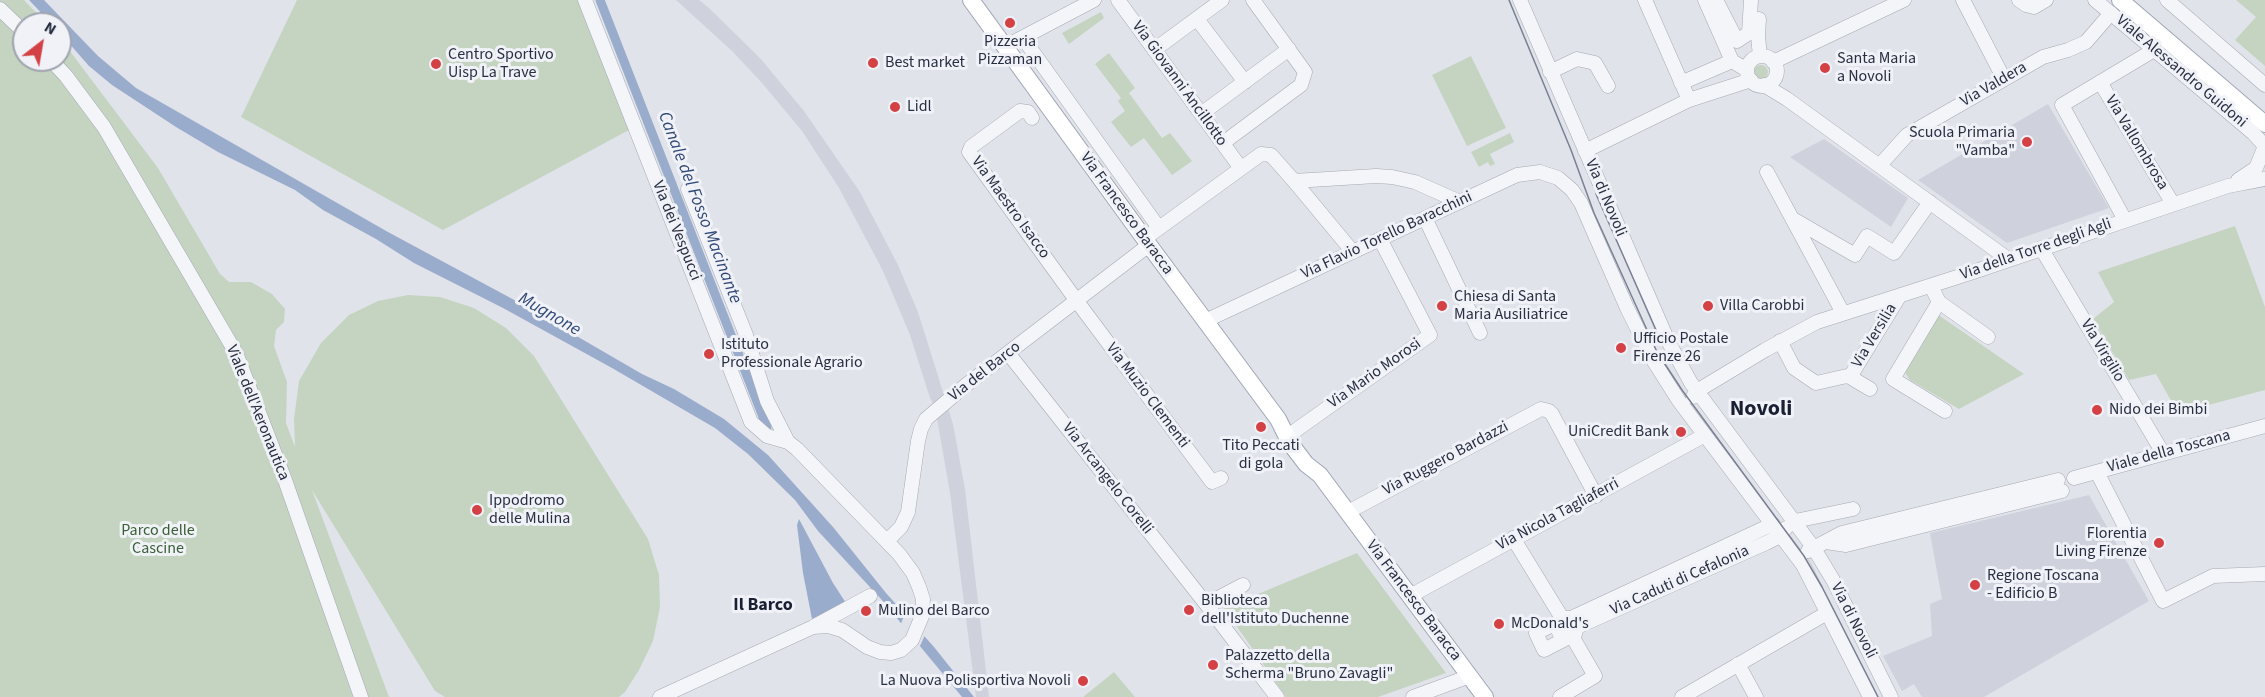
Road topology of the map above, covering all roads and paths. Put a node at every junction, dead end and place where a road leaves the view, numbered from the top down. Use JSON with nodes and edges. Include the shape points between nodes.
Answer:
{"nodes":[{"id":1,"x":585,"y":0,"type":"edge"},
{"id":2,"x":971,"y":0,"type":"edge"},
{"id":3,"x":1094,"y":0,"type":"edge"},
{"id":4,"x":1118,"y":0,"type":"edge"},
{"id":5,"x":1222,"y":0,"type":"edge"},
{"id":6,"x":1253,"y":0,"type":"edge"},
{"id":7,"x":1520,"y":0,"type":"edge"},
{"id":8,"x":1645,"y":0,"type":"edge"},
{"id":9,"x":1705,"y":0,"type":"edge"},
{"id":10,"x":1716,"y":0,"type":"edge"},
{"id":11,"x":1751,"y":0,"type":"edge"},
{"id":12,"x":1761,"y":0,"type":"edge"},
{"id":13,"x":1904,"y":0,"type":"edge"},
{"id":14,"x":1963,"y":0,"type":"edge"},
{"id":15,"x":2019,"y":0,"type":"edge"},
{"id":16,"x":2046,"y":0,"type":"edge"},
{"id":17,"x":2095,"y":0,"type":"edge"},
{"id":18,"x":2135,"y":0,"type":"edge"},
{"id":19,"x":2167,"y":0,"type":"edge"},
{"id":20,"x":2116,"y":7,"type":"edge"},
{"id":21,"x":0,"y":9,"type":"edge"},
{"id":22,"x":1197,"y":19,"type":"junction"},
{"id":23,"x":12,"y":20,"type":"edge"},
{"id":24,"x":1023,"y":38,"type":"junction"},
{"id":25,"x":1005,"y":47,"type":"junction"},
{"id":26,"x":1289,"y":49,"type":"junction"},
{"id":27,"x":1154,"y":50,"type":"junction"},
{"id":28,"x":2154,"y":50,"type":"junction"},
{"id":29,"x":1732,"y":61,"type":"junction"},
{"id":30,"x":1770,"y":65,"type":"junction"},
{"id":31,"x":62,"y":72,"type":"edge"},
{"id":32,"x":1550,"y":72,"type":"junction"},
{"id":33,"x":1754,"y":79,"type":"junction"},
{"id":34,"x":2004,"y":79,"type":"junction"},
{"id":35,"x":1245,"y":82,"type":"junction"},
{"id":36,"x":2100,"y":82,"type":"junction"},
{"id":37,"x":1681,"y":84,"type":"junction"},
{"id":38,"x":2265,"y":84,"type":"edge"},
{"id":39,"x":1608,"y":86,"type":"dead end"},
{"id":40,"x":1788,"y":99,"type":"junction"},
{"id":41,"x":1689,"y":100,"type":"junction"},
{"id":42,"x":2265,"y":112,"type":"edge"},
{"id":43,"x":1201,"y":114,"type":"junction"},
{"id":44,"x":1032,"y":118,"type":"dead end"},
{"id":45,"x":2265,"y":124,"type":"edge"},
{"id":46,"x":2265,"y":139,"type":"edge"},
{"id":47,"x":1223,"y":143,"type":"junction"},
{"id":48,"x":2265,"y":147,"type":"edge"},
{"id":49,"x":1585,"y":151,"type":"junction"},
{"id":50,"x":1880,"y":165,"type":"junction"},
{"id":51,"x":1240,"y":167,"type":"junction"},
{"id":52,"x":1767,"y":172,"type":"dead end"},
{"id":53,"x":2264,"y":179,"type":"edge"},
{"id":54,"x":1294,"y":181,"type":"junction"},
{"id":55,"x":1569,"y":186,"type":"joint"},
{"id":56,"x":2228,"y":186,"type":"junction"},
{"id":57,"x":688,"y":189,"type":"dead end"},
{"id":58,"x":2265,"y":195,"type":"edge"},
{"id":59,"x":1460,"y":202,"type":"junction"},
{"id":60,"x":1930,"y":202,"type":"junction"},
{"id":61,"x":2173,"y":204,"type":"junction"},
{"id":62,"x":1425,"y":218,"type":"junction"},
{"id":63,"x":1793,"y":219,"type":"junction"},
{"id":64,"x":2125,"y":220,"type":"junction"},
{"id":65,"x":1159,"y":228,"type":"junction"},
{"id":66,"x":1380,"y":239,"type":"junction"},
{"id":67,"x":1146,"y":242,"type":"junction"},
{"id":68,"x":2042,"y":248,"type":"junction"},
{"id":69,"x":1353,"y":252,"type":"junction"},
{"id":70,"x":2008,"y":259,"type":"junction"},
{"id":71,"x":1931,"y":286,"type":"junction"},
{"id":72,"x":1900,"y":295,"type":"junction"},
{"id":73,"x":1076,"y":301,"type":"junction"},
{"id":74,"x":1939,"y":302,"type":"junction"},
{"id":75,"x":1843,"y":314,"type":"junction"},
{"id":76,"x":1205,"y":321,"type":"junction"},
{"id":77,"x":1480,"y":333,"type":"dead end"},
{"id":78,"x":1988,"y":337,"type":"dead end"},
{"id":79,"x":1780,"y":341,"type":"junction"},
{"id":80,"x":1008,"y":353,"type":"junction"},
{"id":81,"x":1850,"y":377,"type":"junction"},
{"id":82,"x":1667,"y":382,"type":"junction"},
{"id":83,"x":1869,"y":389,"type":"dead end"},
{"id":84,"x":1697,"y":391,"type":"junction"},
{"id":85,"x":1945,"y":411,"type":"dead end"},
{"id":86,"x":1691,"y":417,"type":"junction"},
{"id":87,"x":2265,"y":428,"type":"edge"},
{"id":88,"x":1288,"y":430,"type":"junction"},
{"id":89,"x":1705,"y":435,"type":"junction"},
{"id":90,"x":778,"y":439,"type":"junction"},
{"id":91,"x":2163,"y":453,"type":"junction"},
{"id":92,"x":2099,"y":476,"type":"junction"},
{"id":93,"x":1221,"y":478,"type":"dead end"},
{"id":94,"x":2075,"y":480,"type":"junction"},
{"id":95,"x":1596,"y":496,"type":"junction"},
{"id":96,"x":1786,"y":509,"type":"junction"},
{"id":97,"x":1852,"y":509,"type":"dead end"},
{"id":98,"x":1348,"y":512,"type":"junction"},
{"id":99,"x":1795,"y":521,"type":"junction"},
{"id":100,"x":1777,"y":529,"type":"junction"},
{"id":101,"x":1514,"y":538,"type":"junction"},
{"id":102,"x":887,"y":541,"type":"junction"},
{"id":103,"x":1820,"y":544,"type":"junction"},
{"id":104,"x":1803,"y":565,"type":"junction"},
{"id":105,"x":2265,"y":574,"type":"edge"},
{"id":106,"x":1243,"y":585,"type":"dead end"},
{"id":107,"x":870,"y":596,"type":"dead end"},
{"id":108,"x":1410,"y":596,"type":"junction"},
{"id":109,"x":1207,"y":604,"type":"junction"},
{"id":110,"x":1827,"y":613,"type":"junction"},
{"id":111,"x":814,"y":626,"type":"junction"},
{"id":112,"x":1568,"y":626,"type":"junction"},
{"id":113,"x":1738,"y":664,"type":"junction"},
{"id":114,"x":1470,"y":676,"type":"junction"},
{"id":115,"x":361,"y":697,"type":"edge"},
{"id":116,"x":660,"y":697,"type":"edge"},
{"id":117,"x":1277,"y":697,"type":"edge"},
{"id":118,"x":1413,"y":697,"type":"edge"},
{"id":119,"x":1485,"y":697,"type":"edge"},
{"id":120,"x":1560,"y":697,"type":"edge"},
{"id":121,"x":1682,"y":697,"type":"edge"},
{"id":122,"x":1756,"y":697,"type":"edge"},
{"id":123,"x":1870,"y":697,"type":"edge"},
{"id":124,"x":1891,"y":697,"type":"edge"}],
"edges":[{"from":1,"to":90,"type":"street","name":"Via dei Vespucci","via":[[751,422]]},
{"from":2,"to":25,"type":"main road","name":"Via Francesco Baracca"},
{"from":3,"to":24,"type":"street"},
{"from":4,"to":27,"type":"street","name":"Via Giovanni Ancillotto"},
{"from":5,"to":22,"type":"street"},
{"from":6,"to":26,"type":"street"},
{"from":7,"to":32,"type":"street","name":"Via di Novoli"},
{"from":8,"to":37,"type":"street"},
{"from":9,"to":29,"type":"street"},
{"from":10,"to":11,"type":"street","via":[[1737,41],[1749,33]]},
{"from":12,"to":30,"type":"street","via":[[1758,36]]},
{"from":13,"to":30,"type":"street"},
{"from":14,"to":34,"type":"street"},
{"from":15,"to":16,"type":"street","via":[[2034,7]]},
{"from":17,"to":20,"type":"street","name":"Viale Alessandro Guidoni"},
{"from":18,"to":42,"type":"main road","name":"Viale Alessandro Guidoni"},
{"from":19,"to":38,"type":"street"},
{"from":20,"to":28,"type":"street","name":"Viale Alessandro Guidoni"},
{"from":20,"to":34,"type":"street","name":"Via Valdera","via":[[2086,42],[2043,57]]},
{"from":20,"to":45,"type":"main road","name":"Viale Alessandro Guidoni"},
{"from":21,"to":23,"type":"street"},
{"from":22,"to":27,"type":"street"},
{"from":22,"to":35,"type":"street"},
{"from":24,"to":25,"type":"street"},
{"from":24,"to":65,"type":"street","name":"Via Francesco Baracca"},
{"from":25,"to":67,"type":"main road","name":"Via Francesco Baracca"},
{"from":26,"to":35,"type":"street"},
{"from":26,"to":47,"type":"street","via":[[1305,72],[1301,86]]},
{"from":27,"to":43,"type":"street","name":"Via Giovanni Ancillotto"},
{"from":28,"to":36,"type":"street"},
{"from":28,"to":48,"type":"street","name":"Viale Alessandro Guidoni"},
{"from":29,"to":33,"type":"street"},
{"from":29,"to":37,"type":"street"},
{"from":30,"to":33,"type":"street","via":[[1770,83]]},
{"from":30,"to":33,"type":"street","via":[[1751,61]]},
{"from":30,"to":40,"type":"street"},
{"from":31,"to":115,"type":"street","name":"Viale dell'Aeronautica","via":[[104,127],[236,353]]},
{"from":32,"to":39,"type":"street","via":[[1577,59],[1595,63]]},
{"from":32,"to":49,"type":"street","name":"Via di Novoli"},
{"from":33,"to":40,"type":"street"},
{"from":33,"to":41,"type":"street"},
{"from":34,"to":50,"type":"street","name":"Via Valdera","via":[[1902,138]]},
{"from":35,"to":43,"type":"street"},
{"from":36,"to":61,"type":"street","name":"Via Vallombrosa"},
{"from":36,"to":64,"type":"street","via":[[2062,105]]},
{"from":37,"to":41,"type":"street"},
{"from":40,"to":50,"type":"street"},
{"from":41,"to":49,"type":"street"},
{"from":43,"to":47,"type":"street","name":"Via Giovanni Ancillotto"},
{"from":44,"to":73,"type":"street","name":"Via Maestro Isacco","via":[[1028,112],[1020,111],[970,147],[969,152]]},
{"from":46,"to":48,"type":"street","name":"Viale Alessandro Guidoni"},
{"from":47,"to":51,"type":"street","name":"Via Giovanni Ancillotto"},
{"from":48,"to":56,"type":"street","name":"Via della Torre degli Agli","via":[[2256,168]]},
{"from":49,"to":84,"type":"street","name":"Via di Novoli","via":[[1668,341]]},
{"from":50,"to":60,"type":"street"},
{"from":51,"to":54,"type":"street","name":"Via del Barco","via":[[1258,154],[1266,154]]},
{"from":51,"to":65,"type":"street","name":"Via del Barco"},
{"from":52,"to":63,"type":"street"},
{"from":53,"to":56,"type":"street","name":"Via della Torre degli Agli"},
{"from":53,"to":58,"type":"street"},
{"from":54,"to":59,"type":"street","via":[[1392,177],[1420,184]]},
{"from":54,"to":69,"type":"street"},
{"from":55,"to":59,"type":"street","name":"Via Flavio Torello Baracchini","via":[[1554,176],[1528,172]]},
{"from":55,"to":82,"type":"street","name":"Via di Novoli","via":[[1581,203],[1644,344]]},
{"from":56,"to":61,"type":"street","name":"Via della Torre degli Agli"},
{"from":57,"to":90,"type":"street","name":"Via dei Vespucci","via":[[746,335]]},
{"from":59,"to":62,"type":"street","name":"Via Flavio Torello Baracchini"},
{"from":60,"to":63,"type":"street","via":[[1894,253],[1867,236],[1855,255]]},
{"from":60,"to":70,"type":"street"},
{"from":61,"to":64,"type":"street","name":"Via della Torre degli Agli"},
{"from":62,"to":66,"type":"street","name":"Via Flavio Torello Baracchini"},
{"from":62,"to":77,"type":"street"},
{"from":63,"to":75,"type":"street"},
{"from":64,"to":68,"type":"street","name":"Via della Torre degli Agli"},
{"from":65,"to":67,"type":"street","name":"Via del Barco"},
{"from":66,"to":69,"type":"street","name":"Via Flavio Torello Baracchini"},
{"from":66,"to":88,"type":"street","name":"Via Mario Morosi","via":[[1430,335]]},
{"from":67,"to":73,"type":"street","name":"Via del Barco"},
{"from":67,"to":76,"type":"main road","name":"Via Francesco Baracca"},
{"from":68,"to":70,"type":"street","name":"Via della Torre degli Agli"},
{"from":68,"to":91,"type":"street","name":"Via Virgilio"},
{"from":69,"to":76,"type":"street","name":"Via Flavio Torello Baracchini"},
{"from":70,"to":71,"type":"street","name":"Via della Torre degli Agli"},
{"from":71,"to":72,"type":"street","name":"Via della Torre degli Agli"},
{"from":71,"to":74,"type":"street"},
{"from":72,"to":75,"type":"street","name":"Via della Torre degli Agli"},
{"from":72,"to":81,"type":"street","name":"Via Versilia"},
{"from":73,"to":80,"type":"street","name":"Via del Barco"},
{"from":73,"to":93,"type":"street","name":"Via Muzio Clementi","via":[[1212,482]]},
{"from":74,"to":78,"type":"street"},
{"from":74,"to":85,"type":"street","via":[[1893,379]]},
{"from":75,"to":79,"type":"street","name":"Via della Torre degli Agli","via":[[1807,326]]},
{"from":76,"to":88,"type":"main road","name":"Via Francesco Baracca"},
{"from":79,"to":81,"type":"street","name":"Via Versilia","via":[[1794,368],[1816,383]]},
{"from":79,"to":84,"type":"street","name":"Via della Torre degli Agli"},
{"from":80,"to":102,"type":"street","name":"Via del Barco","via":[[926,419],[918,441],[908,512],[901,527]]},
{"from":80,"to":109,"type":"street","name":"Via Arcangelo Corelli"},
{"from":81,"to":83,"type":"street","name":"Via Versilia"},
{"from":82,"to":84,"type":"street","via":[[1679,390]]},
{"from":82,"to":86,"type":"street","name":"Via di Novoli"},
{"from":84,"to":86,"type":"street","via":[[1690,402]]},
{"from":84,"to":96,"type":"street","name":"Via di Novoli"},
{"from":86,"to":89,"type":"street","name":"Via di Novoli"},
{"from":87,"to":91,"type":"street","name":"Viale della Toscana"},
{"from":87,"to":92,"type":"street","name":"Viale della Toscana"},
{"from":88,"to":98,"type":"main road","name":"Via Francesco Baracca","via":[[1292,446]]},
{"from":89,"to":95,"type":"street","name":"Via Nicola Tagliaferri"},
{"from":89,"to":100,"type":"street","name":"Via di Novoli"},
{"from":90,"to":102,"type":"street","name":"Via dei Vespucci","via":[[797,449]]},
{"from":91,"to":94,"type":"street","name":"Viale della Toscana"},
{"from":92,"to":94,"type":"street","name":"Viale della Toscana"},
{"from":92,"to":105,"type":"street","via":[[2163,601],[2213,576]]},
{"from":94,"to":103,"type":"street","name":"Viale della Toscana","via":[[2070,492],[2060,486],[1892,527],[1846,545]]},
{"from":95,"to":98,"type":"street","name":"Via Ruggero Bardazzi","via":[[1552,414],[1545,409]]},
{"from":95,"to":101,"type":"street","name":"Via Nicola Tagliaferri"},
{"from":96,"to":99,"type":"street","name":"Via di Novoli"},
{"from":96,"to":100,"type":"street","via":[[1788,523]]},
{"from":97,"to":99,"type":"street"},
{"from":98,"to":108,"type":"main road","name":"Via Francesco Baracca"},
{"from":99,"to":103,"type":"street","name":"Via di Novoli"},
{"from":100,"to":104,"type":"street","name":"Via di Novoli"},
{"from":100,"to":112,"type":"street","name":"Via Caduti di Cefalonia","via":[[1766,543]]},
{"from":101,"to":108,"type":"street","name":"Via Nicola Tagliaferri"},
{"from":101,"to":112,"type":"street"},
{"from":102,"to":111,"type":"street","name":"Via dei Vespucci","via":[[916,579],[923,599],[922,614],[909,644],[886,653],[862,644],[842,630]]},
{"from":103,"to":104,"type":"street","via":[[1806,553]]},
{"from":103,"to":124,"type":"street","name":"Via di Novoli","via":[[1833,580]]},
{"from":104,"to":110,"type":"street","name":"Via di Novoli"},
{"from":106,"to":109,"type":"street"},
{"from":107,"to":111,"type":"street"},
{"from":108,"to":114,"type":"main road","name":"Via Francesco Baracca"},
{"from":109,"to":117,"type":"street","name":"Via Arcangelo Corelli"},
{"from":110,"to":113,"type":"street"},
{"from":110,"to":123,"type":"street","name":"Via di Novoli"},
{"from":111,"to":116,"type":"street"},
{"from":112,"to":120,"type":"street","via":[[1595,676]]},
{"from":113,"to":121,"type":"street"},
{"from":113,"to":122,"type":"street"},
{"from":114,"to":118,"type":"street"},
{"from":114,"to":119,"type":"main road","name":"Via Francesco Baracca"}]}
